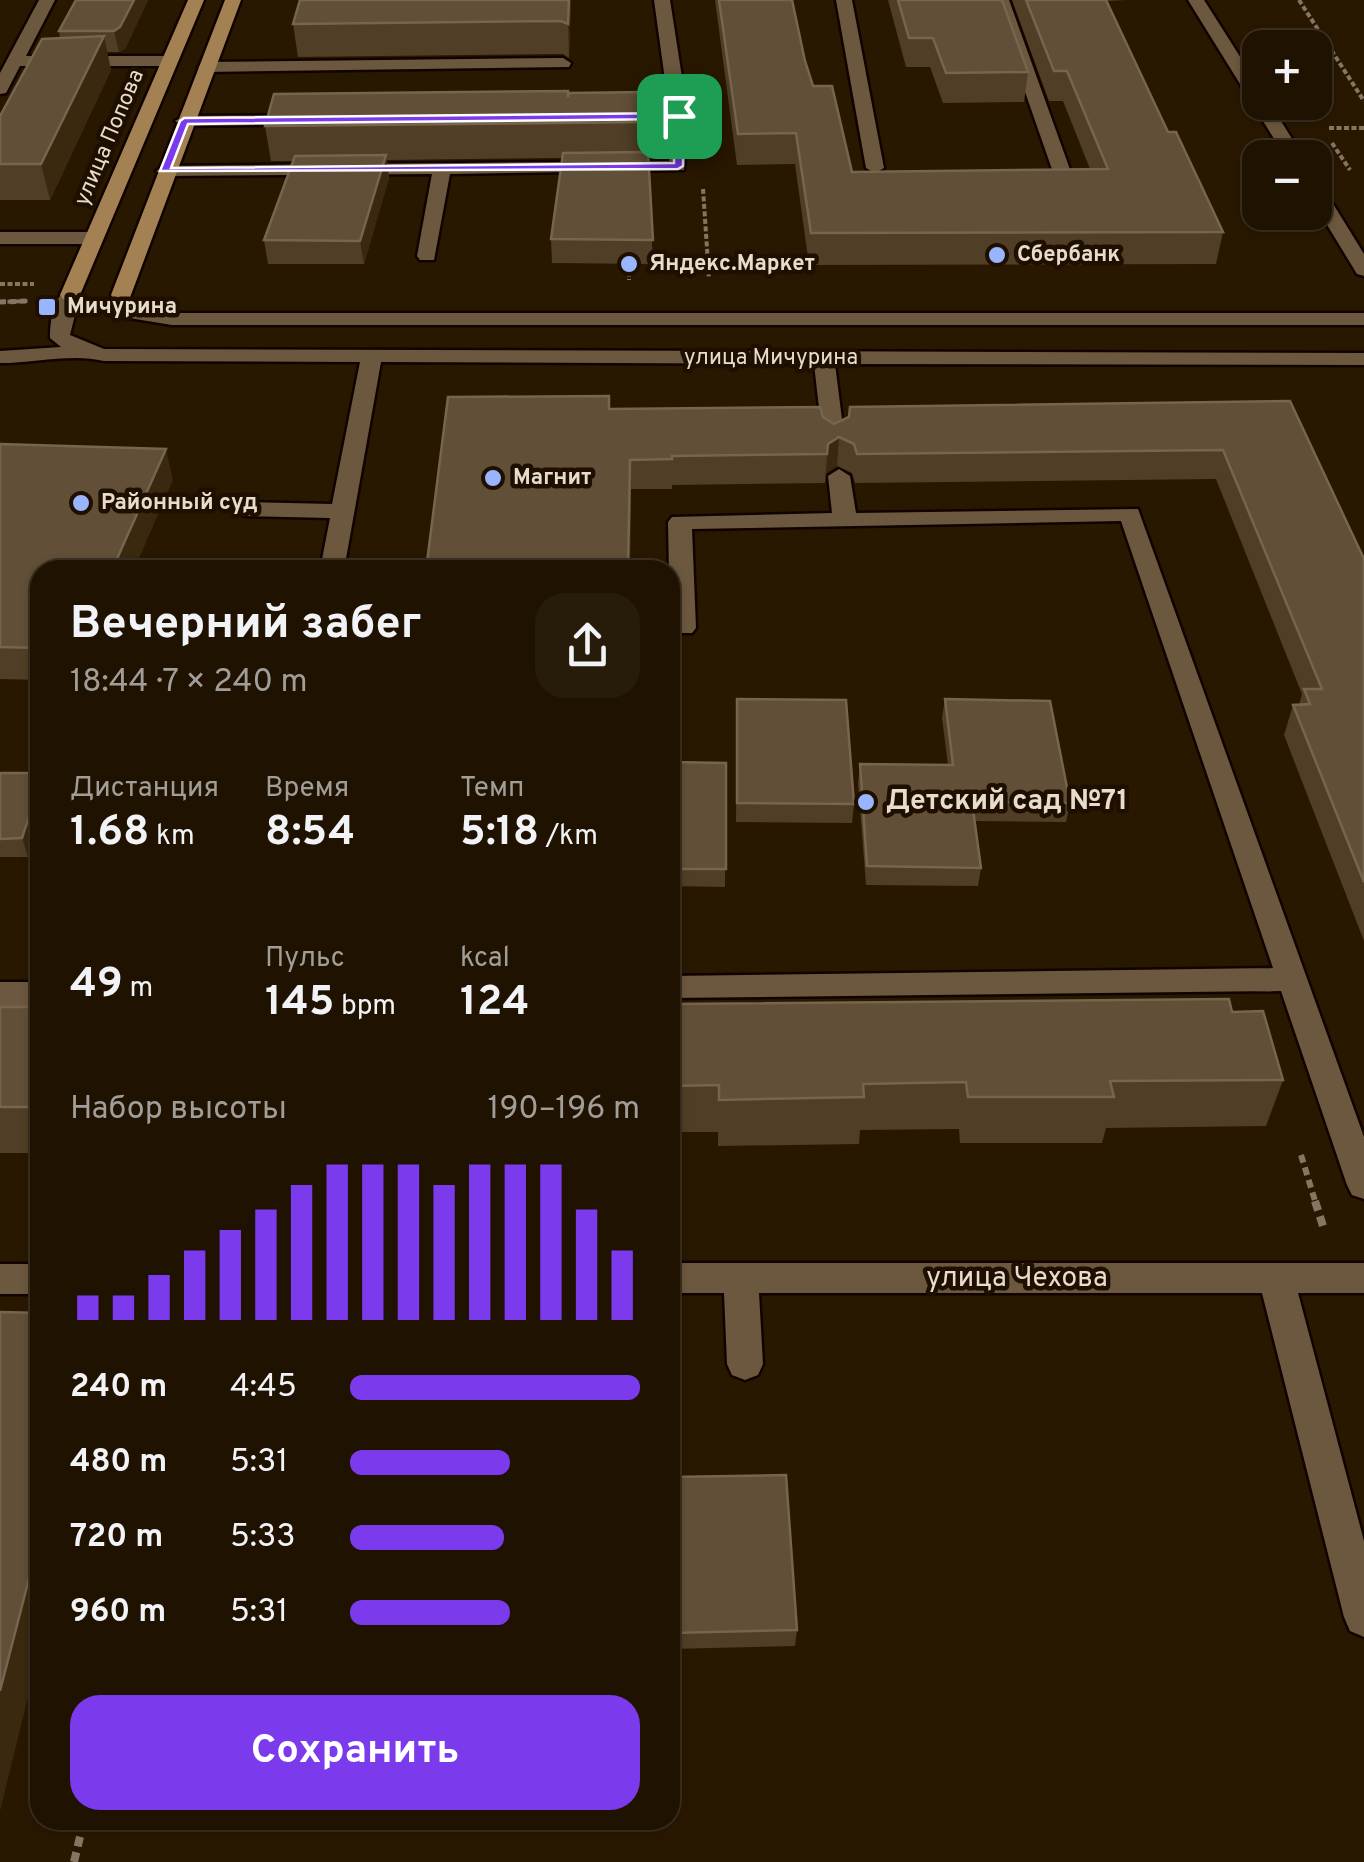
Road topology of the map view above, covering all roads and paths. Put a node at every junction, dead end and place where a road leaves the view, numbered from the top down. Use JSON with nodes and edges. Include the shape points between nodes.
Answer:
{"nodes":[{"id":1,"x":48,"y":0,"type":"edge"},
{"id":2,"x":196,"y":0,"type":"edge"},
{"id":3,"x":234,"y":0,"type":"edge"},
{"id":4,"x":662,"y":0,"type":"edge"},
{"id":5,"x":844,"y":0,"type":"edge"},
{"id":6,"x":1001,"y":0,"type":"edge"},
{"id":7,"x":1196,"y":0,"type":"edge"},
{"id":8,"x":1299,"y":0,"type":"edge"},
{"id":9,"x":170,"y":60,"type":"junction"},
{"id":10,"x":564,"y":63,"type":"edge"},
{"id":11,"x":8,"y":67,"type":"edge"},
{"id":12,"x":206,"y":67,"type":"junction"},
{"id":13,"x":1242,"y":73,"type":"edge"},
{"id":14,"x":0,"y":89,"type":"edge"},
{"id":15,"x":1364,"y":102,"type":"edge"},
{"id":16,"x":324,"y":120,"type":"edge"},
{"id":17,"x":184,"y":121,"type":"junction"},
{"id":18,"x":1364,"y":128,"type":"edge"},
{"id":19,"x":442,"y":168,"type":"junction"},
{"id":20,"x":875,"y":168,"type":"edge"},
{"id":21,"x":165,"y":171,"type":"junction"},
{"id":22,"x":1063,"y":176,"type":"edge"},
{"id":23,"x":1355,"y":178,"type":"dead end"},
{"id":24,"x":1332,"y":218,"type":"edge"},
{"id":25,"x":0,"y":238,"type":"edge"},
{"id":26,"x":94,"y":238,"type":"junction"},
{"id":27,"x":426,"y":256,"type":"dead end"},
{"id":28,"x":630,"y":264,"type":"edge"},
{"id":29,"x":1364,"y":270,"type":"edge"},
{"id":30,"x":630,"y":280,"type":"edge"},
{"id":31,"x":0,"y":284,"type":"edge"},
{"id":32,"x":35,"y":284,"type":"dead end"},
{"id":33,"x":122,"y":295,"type":"joint"},
{"id":34,"x":70,"y":296,"type":"joint"},
{"id":35,"x":192,"y":319,"type":"junction"},
{"id":36,"x":1364,"y":319,"type":"edge"},
{"id":37,"x":164,"y":328,"type":"junction"},
{"id":38,"x":80,"y":349,"type":"junction"},
{"id":39,"x":178,"y":356,"type":"junction"},
{"id":40,"x":0,"y":358,"type":"edge"},
{"id":41,"x":371,"y":358,"type":"junction"},
{"id":42,"x":824,"y":358,"type":"junction"},
{"id":43,"x":1364,"y":360,"type":"edge"},
{"id":44,"x":834,"y":442,"type":"edge"},
{"id":45,"x":840,"y":476,"type":"edge"},
{"id":46,"x":244,"y":509,"type":"dead end"},
{"id":47,"x":343,"y":510,"type":"junction"},
{"id":48,"x":845,"y":520,"type":"junction"},
{"id":49,"x":334,"y":560,"type":"edge"},
{"id":50,"x":683,"y":628,"type":"dead end"},
{"id":51,"x":1294,"y":978,"type":"junction"},
{"id":52,"x":680,"y":986,"type":"edge"},
{"id":53,"x":0,"y":994,"type":"edge"},
{"id":54,"x":30,"y":994,"type":"edge"},
{"id":55,"x":1295,"y":1136,"type":"dead end"},
{"id":56,"x":1364,"y":1185,"type":"edge"},
{"id":57,"x":1323,"y":1226,"type":"dead end"},
{"id":58,"x":680,"y":1278,"type":"edge"},
{"id":59,"x":741,"y":1278,"type":"junction"},
{"id":60,"x":1276,"y":1278,"type":"junction"},
{"id":61,"x":1364,"y":1278,"type":"edge"},
{"id":62,"x":0,"y":1279,"type":"edge"},
{"id":63,"x":30,"y":1279,"type":"edge"},
{"id":64,"x":744,"y":1364,"type":"dead end"},
{"id":65,"x":1364,"y":1618,"type":"edge"},
{"id":66,"x":82,"y":1830,"type":"edge"},
{"id":67,"x":74,"y":1862,"type":"edge"}],
"edges":[{"from":1,"to":11,"type":"street"},
{"from":2,"to":9,"type":"main road","name":"улица Попова"},
{"from":3,"to":12,"type":"main road"},
{"from":4,"to":19,"type":"street","via":[[678,166]]},
{"from":5,"to":20,"type":"street"},
{"from":6,"to":22,"type":"street"},
{"from":7,"to":13,"type":"street"},
{"from":8,"to":15,"type":"path"},
{"from":9,"to":11,"type":"street"},
{"from":9,"to":26,"type":"main road","name":"улица Попова"},
{"from":10,"to":12,"type":"street"},
{"from":11,"to":14,"type":"street"},
{"from":12,"to":17,"type":"main road"},
{"from":16,"to":17,"type":"street"},
{"from":17,"to":21,"type":"main road"},
{"from":18,"to":23,"type":"path","via":[[1326,128]]},
{"from":19,"to":21,"type":"street"},
{"from":19,"to":27,"type":"street"},
{"from":21,"to":33,"type":"main road"},
{"from":24,"to":29,"type":"street"},
{"from":25,"to":26,"type":"street"},
{"from":26,"to":34,"type":"main road","name":"улица Попова"},
{"from":28,"to":30,"type":"path"},
{"from":31,"to":32,"type":"path"},
{"from":33,"to":35,"type":"street","name":"улица Мичурина","via":[[120,302],[136,314]]},
{"from":34,"to":38,"type":"street","via":[[60,338]]},
{"from":35,"to":36,"type":"street","name":"улица Мичурина"},
{"from":35,"to":37,"type":"street","name":"улица Мичурина"},
{"from":37,"to":38,"type":"street","name":"улица Мичурина"},
{"from":37,"to":39,"type":"street","via":[[156,340]]},
{"from":38,"to":39,"type":"street","name":"улица Мичурина"},
{"from":38,"to":40,"type":"street","name":"улица Мичурина"},
{"from":39,"to":41,"type":"street","name":"улица Мичурина"},
{"from":41,"to":42,"type":"street","name":"улица Мичурина"},
{"from":41,"to":47,"type":"street"},
{"from":42,"to":43,"type":"street","name":"улица Мичурина"},
{"from":42,"to":44,"type":"street"},
{"from":45,"to":48,"type":"street"},
{"from":46,"to":47,"type":"street"},
{"from":47,"to":49,"type":"street"},
{"from":48,"to":50,"type":"street","via":[[680,522]]},
{"from":48,"to":51,"type":"street","via":[[1130,514]]},
{"from":51,"to":52,"type":"street"},
{"from":51,"to":56,"type":"street"},
{"from":53,"to":54,"type":"street"},
{"from":55,"to":57,"type":"path"},
{"from":58,"to":59,"type":"street","name":"улица Чехова"},
{"from":59,"to":60,"type":"street","name":"улица Чехова"},
{"from":59,"to":64,"type":"street"},
{"from":60,"to":61,"type":"street","name":"улица Чехова"},
{"from":60,"to":65,"type":"street"},
{"from":62,"to":63,"type":"street"},
{"from":66,"to":67,"type":"path"}]}
